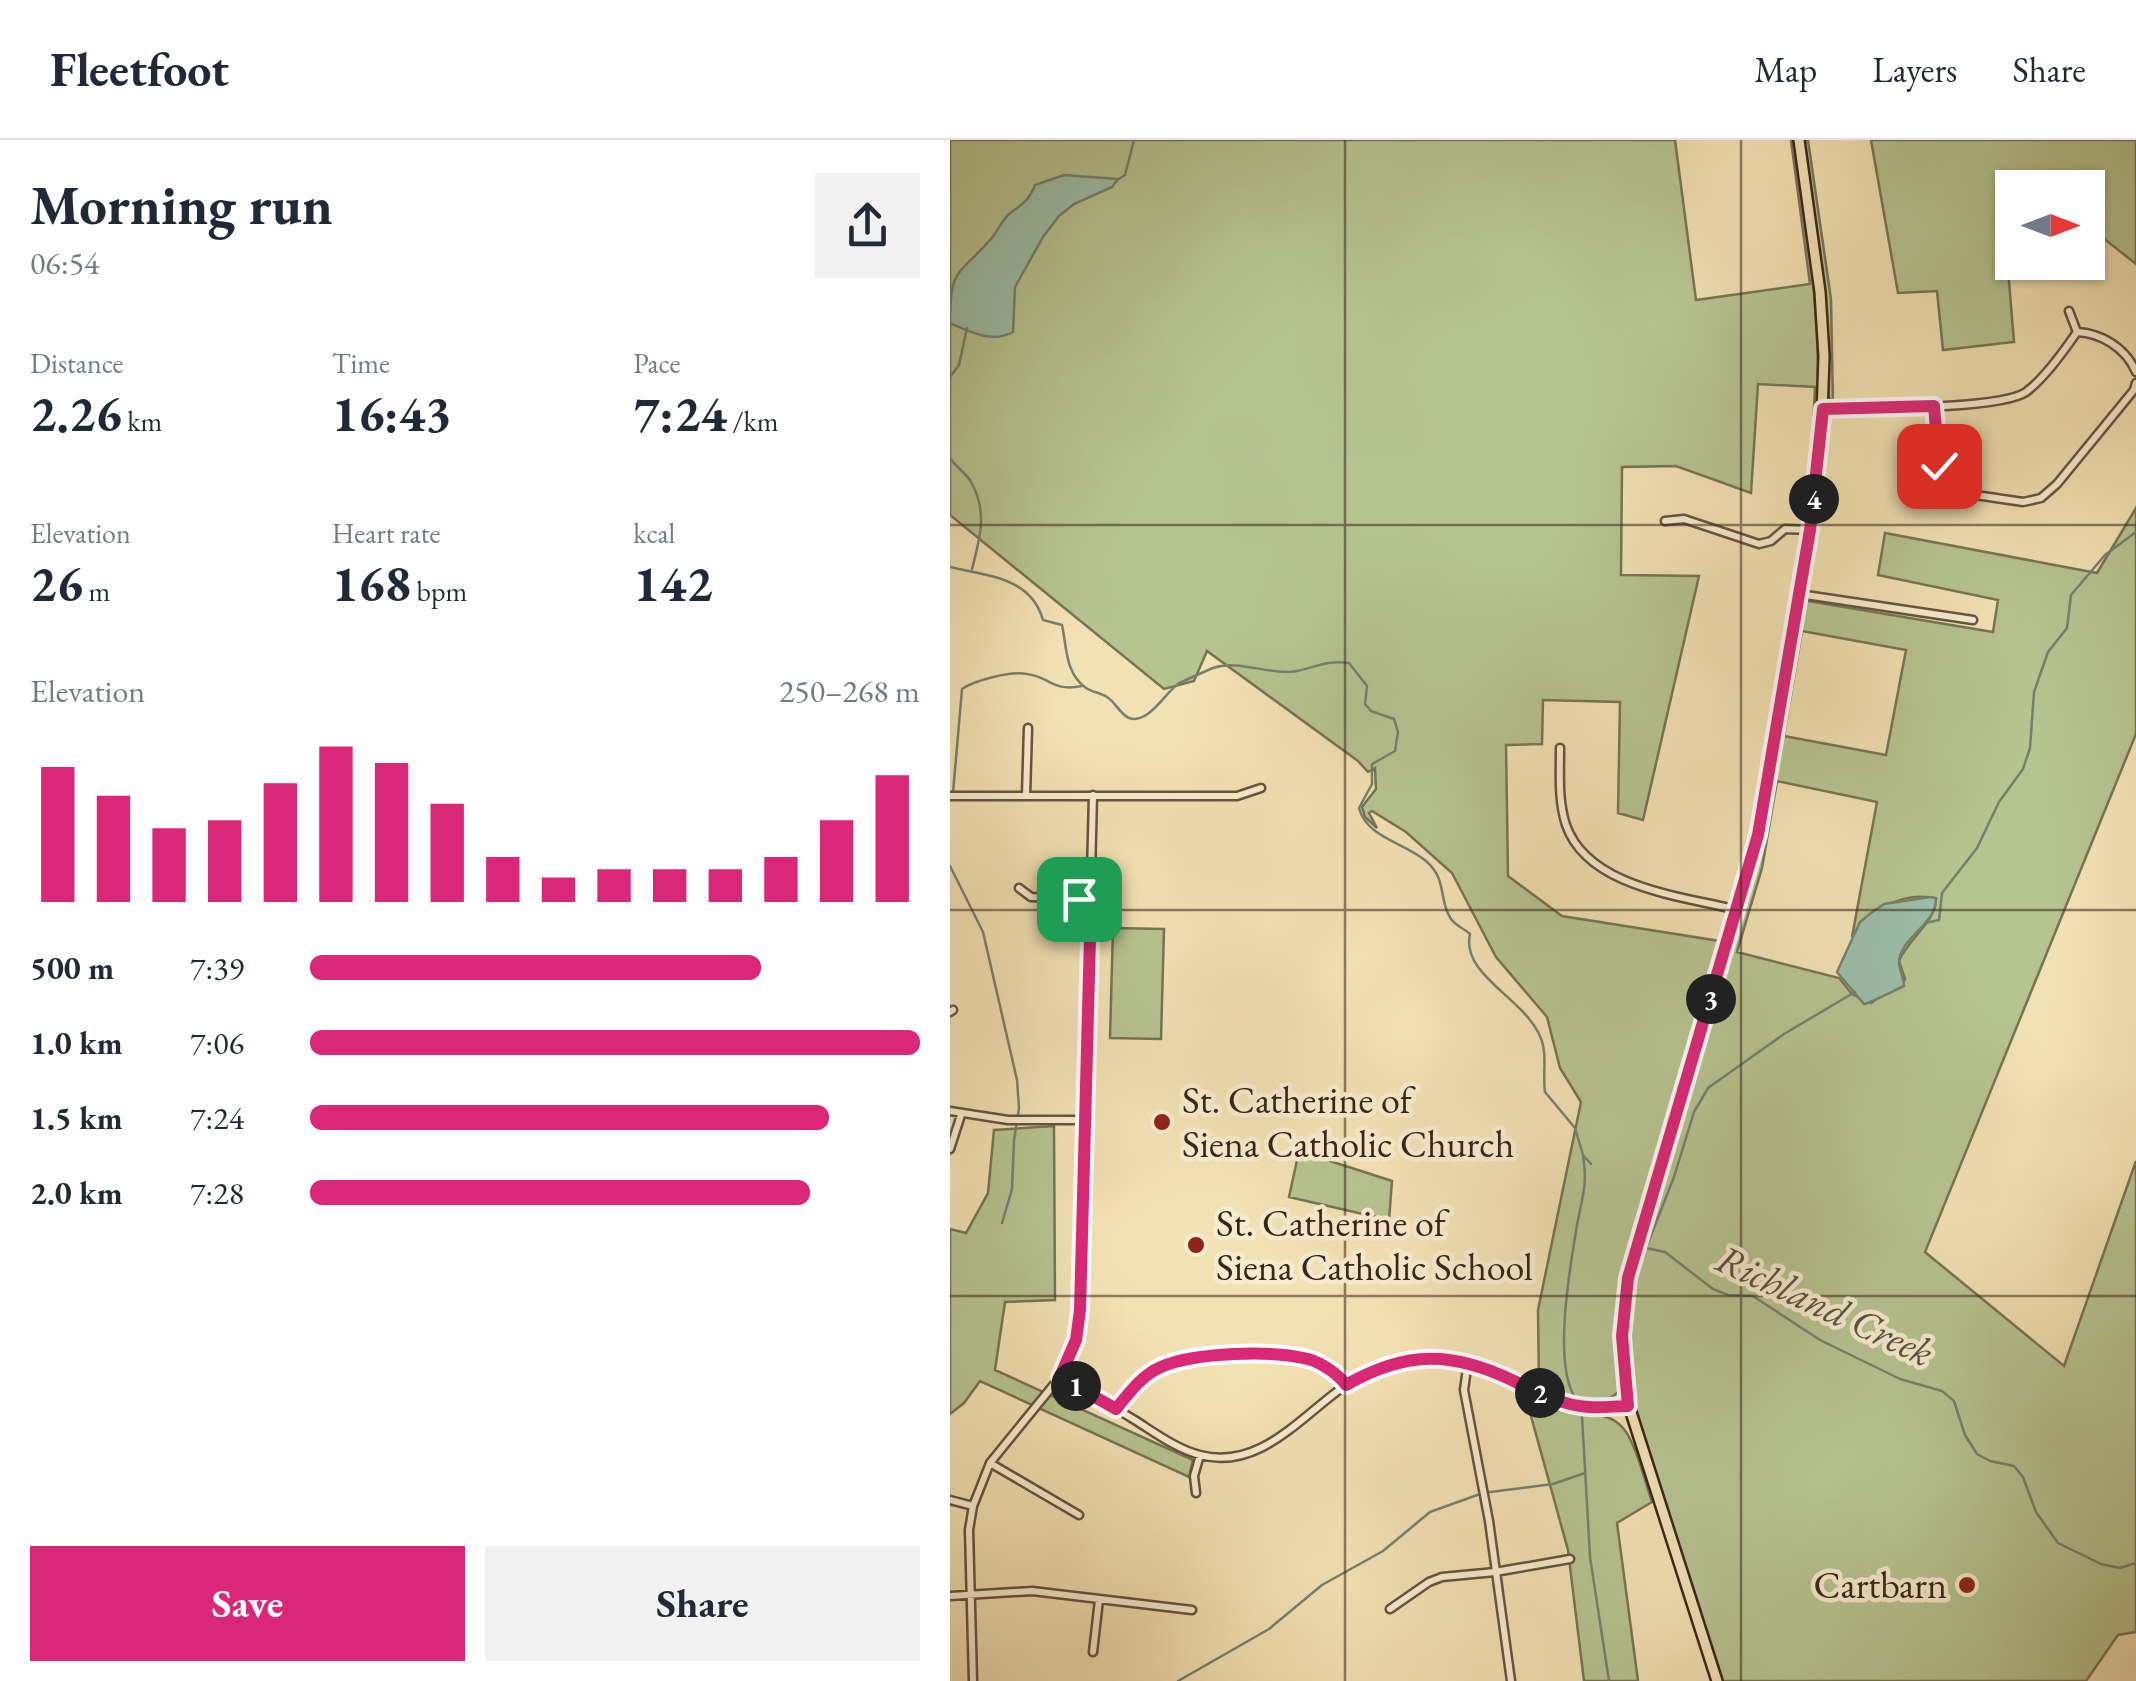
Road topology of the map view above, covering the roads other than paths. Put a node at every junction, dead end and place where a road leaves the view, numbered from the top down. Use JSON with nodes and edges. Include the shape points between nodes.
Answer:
{"nodes":[{"id":1,"x":1799,"y":140,"type":"edge"},
{"id":2,"x":2069,"y":311,"type":"dead end"},
{"id":3,"x":2077,"y":332,"type":"junction"},
{"id":4,"x":2136,"y":372,"type":"edge"},
{"id":5,"x":2136,"y":383,"type":"edge"},
{"id":6,"x":1934,"y":406,"type":"junction"},
{"id":7,"x":1823,"y":409,"type":"junction"},
{"id":8,"x":1665,"y":521,"type":"dead end"},
{"id":9,"x":1810,"y":530,"type":"junction"},
{"id":10,"x":1798,"y":594,"type":"junction"},
{"id":11,"x":1973,"y":620,"type":"dead end"},
{"id":12,"x":1028,"y":728,"type":"dead end"},
{"id":13,"x":1560,"y":748,"type":"dead end"},
{"id":14,"x":1261,"y":788,"type":"dead end"},
{"id":15,"x":1093,"y":795,"type":"junction"},
{"id":16,"x":950,"y":796,"type":"edge"},
{"id":17,"x":1026,"y":796,"type":"junction"},
{"id":18,"x":1019,"y":888,"type":"dead end"},
{"id":19,"x":1091,"y":900,"type":"junction"},
{"id":20,"x":1738,"y":910,"type":"junction"},
{"id":21,"x":950,"y":1111,"type":"edge"},
{"id":22,"x":961,"y":1115,"type":"junction"},
{"id":23,"x":1084,"y":1120,"type":"junction"},
{"id":24,"x":950,"y":1149,"type":"edge"},
{"id":25,"x":1468,"y":1362,"type":"junction"},
{"id":26,"x":1060,"y":1377,"type":"junction"},
{"id":27,"x":1346,"y":1385,"type":"junction"},
{"id":28,"x":1628,"y":1406,"type":"junction"},
{"id":29,"x":1116,"y":1409,"type":"junction"},
{"id":30,"x":1200,"y":1455,"type":"junction"},
{"id":31,"x":990,"y":1463,"type":"junction"},
{"id":32,"x":1196,"y":1493,"type":"dead end"},
{"id":33,"x":950,"y":1500,"type":"edge"},
{"id":34,"x":973,"y":1506,"type":"junction"},
{"id":35,"x":1079,"y":1515,"type":"dead end"},
{"id":36,"x":1570,"y":1559,"type":"dead end"},
{"id":37,"x":1496,"y":1572,"type":"junction"},
{"id":38,"x":971,"y":1594,"type":"junction"},
{"id":39,"x":950,"y":1596,"type":"edge"},
{"id":40,"x":1099,"y":1600,"type":"junction"},
{"id":41,"x":1390,"y":1609,"type":"dead end"},
{"id":42,"x":1192,"y":1610,"type":"dead end"},
{"id":43,"x":1093,"y":1652,"type":"dead end"},
{"id":44,"x":973,"y":1681,"type":"edge"},
{"id":45,"x":1512,"y":1681,"type":"edge"},
{"id":46,"x":1717,"y":1681,"type":"edge"}],
"edges":[{"from":1,"to":7,"type":"main road","via":[[1820,292]]},
{"from":2,"to":3,"type":"street"},
{"from":3,"to":4,"type":"street","via":[[2102,336]]},
{"from":3,"to":6,"type":"street","via":[[2025,392]]},
{"from":5,"to":6,"type":"street","via":[[2057,484],[2023,502],[1962,493],[1945,483]]},
{"from":6,"to":7,"type":"street"},
{"from":7,"to":9,"type":"main road"},
{"from":8,"to":9,"type":"street","via":[[1684,519],[1760,544],[1784,529]]},
{"from":9,"to":10,"type":"main road"},
{"from":10,"to":11,"type":"street"},
{"from":10,"to":20,"type":"main road","via":[[1758,835]]},
{"from":12,"to":17,"type":"street"},
{"from":13,"to":20,"type":"street","via":[[1562,810],[1590,860],[1618,878]]},
{"from":14,"to":15,"type":"street","via":[[1237,796]]},
{"from":15,"to":17,"type":"street"},
{"from":15,"to":19,"type":"street"},
{"from":16,"to":17,"type":"street"},
{"from":18,"to":19,"type":"street","via":[[1031,898]]},
{"from":19,"to":23,"type":"street"},
{"from":20,"to":28,"type":"main road","via":[[1628,1278],[1622,1336]]},
{"from":21,"to":22,"type":"street"},
{"from":22,"to":23,"type":"street"},
{"from":22,"to":24,"type":"street"},
{"from":23,"to":26,"type":"street","via":[[1080,1310]]},
{"from":25,"to":27,"type":"street","via":[[1386,1364]]},
{"from":25,"to":28,"type":"street","via":[[1563,1402]]},
{"from":25,"to":37,"type":"street","via":[[1464,1390]]},
{"from":26,"to":29,"type":"street"},
{"from":26,"to":31,"type":"street"},
{"from":27,"to":29,"type":"street","via":[[1302,1358],[1195,1358],[1146,1376]]},
{"from":27,"to":30,"type":"street","via":[[1276,1442],[1247,1454]]},
{"from":28,"to":46,"type":"main road"},
{"from":29,"to":30,"type":"street"},
{"from":30,"to":32,"type":"street"},
{"from":31,"to":34,"type":"street"},
{"from":31,"to":35,"type":"street"},
{"from":33,"to":34,"type":"street"},
{"from":34,"to":38,"type":"street"},
{"from":36,"to":37,"type":"street"},
{"from":37,"to":41,"type":"street","via":[[1442,1577]]},
{"from":37,"to":45,"type":"street"},
{"from":38,"to":39,"type":"street"},
{"from":38,"to":40,"type":"street","via":[[1032,1591]]},
{"from":38,"to":44,"type":"street"},
{"from":40,"to":42,"type":"street"},
{"from":40,"to":43,"type":"street"}]}
